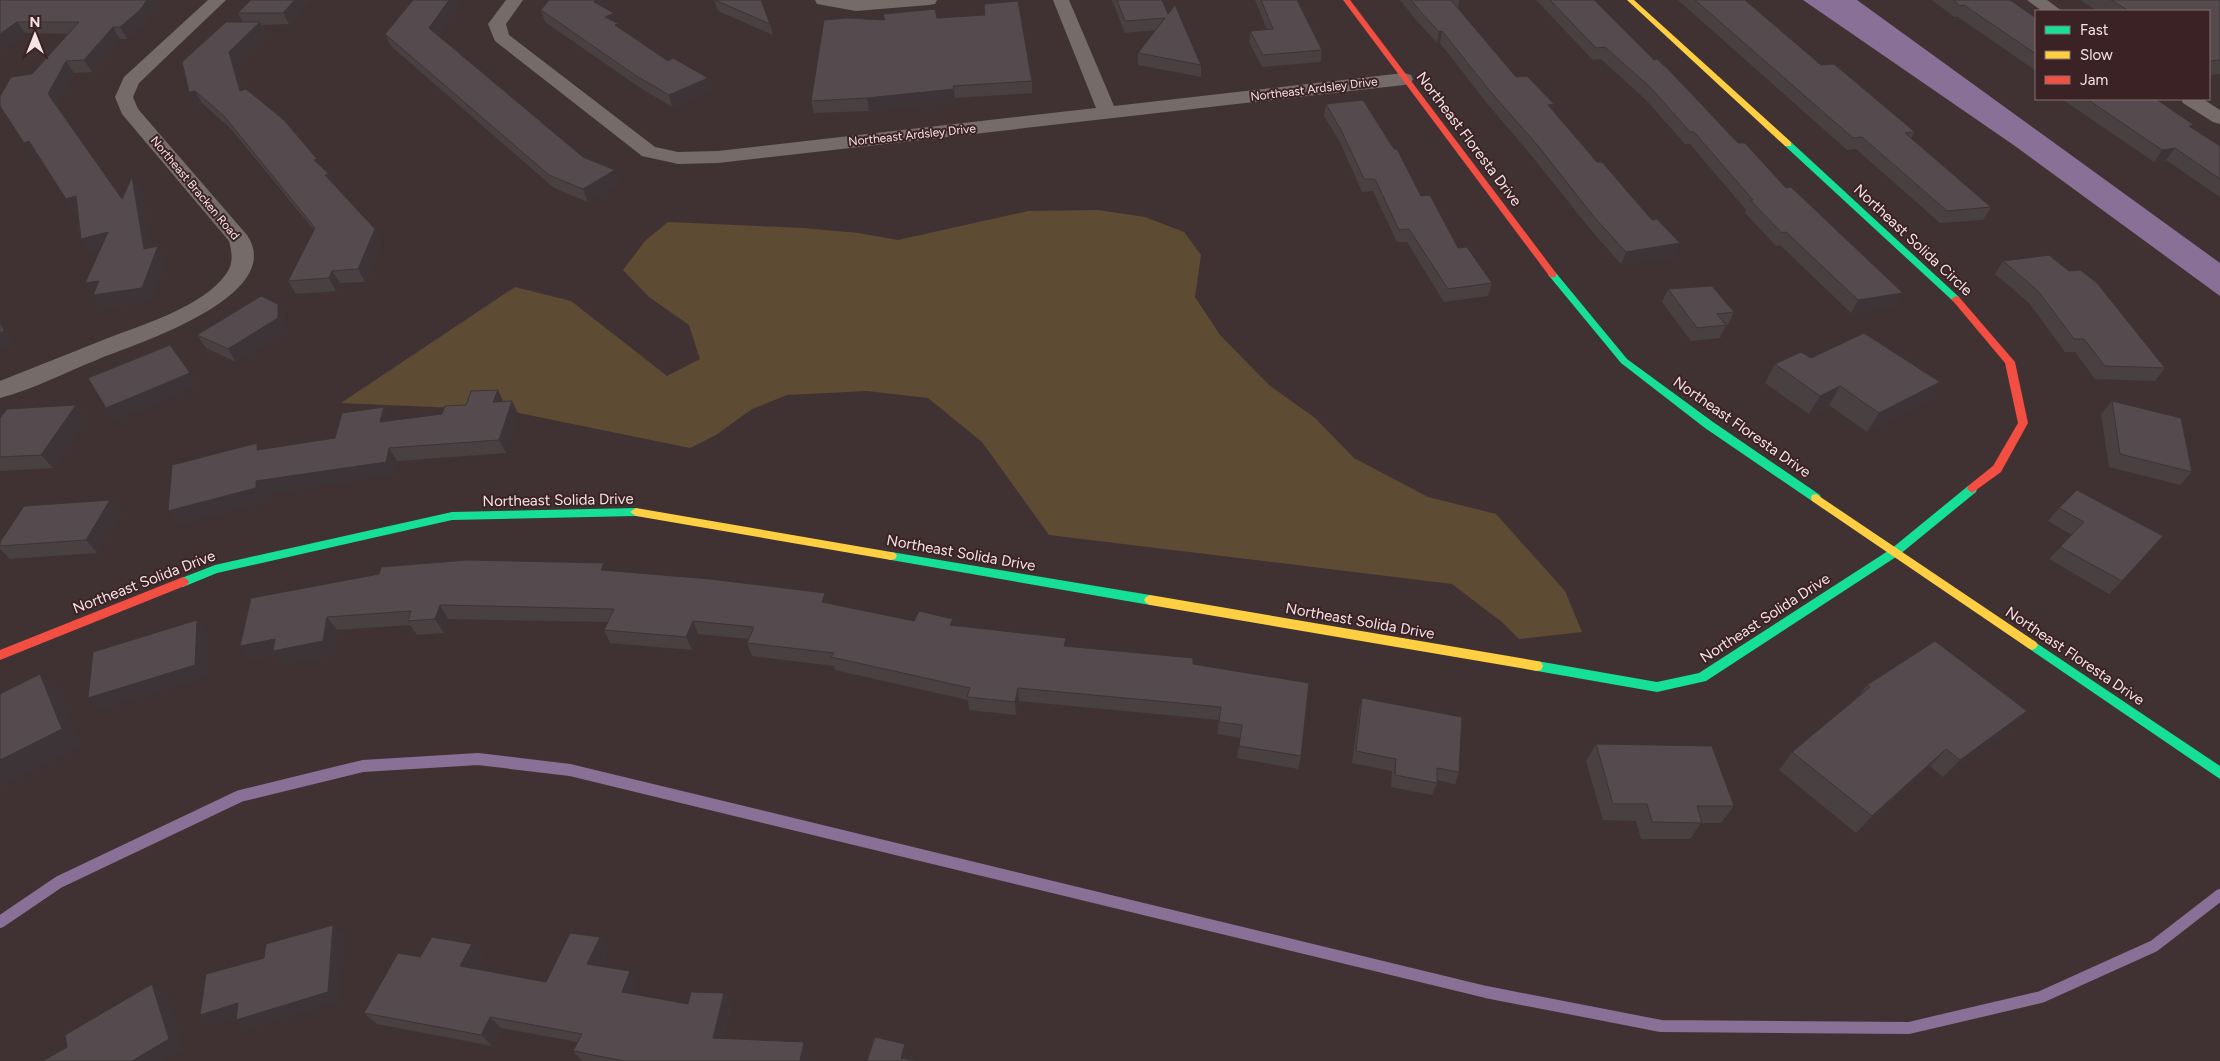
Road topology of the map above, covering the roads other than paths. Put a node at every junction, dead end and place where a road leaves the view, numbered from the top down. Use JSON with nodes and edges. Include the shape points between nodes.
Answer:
{"nodes":[{"id":1,"x":218,"y":0,"type":"edge"},
{"id":2,"x":515,"y":0,"type":"edge"},
{"id":3,"x":823,"y":0,"type":"edge"},
{"id":4,"x":928,"y":0,"type":"edge"},
{"id":5,"x":1061,"y":0,"type":"edge"},
{"id":6,"x":1346,"y":0,"type":"edge"},
{"id":7,"x":1630,"y":0,"type":"edge"},
{"id":8,"x":2035,"y":0,"type":"edge"},
{"id":9,"x":2051,"y":10,"type":"edge"},
{"id":10,"x":1404,"y":79,"type":"junction"},
{"id":11,"x":2192,"y":100,"type":"edge"},
{"id":12,"x":1107,"y":113,"type":"junction"},
{"id":13,"x":2220,"y":118,"type":"edge"},
{"id":14,"x":0,"y":390,"type":"edge"},
{"id":15,"x":1895,"y":552,"type":"junction"},
{"id":16,"x":0,"y":655,"type":"edge"},
{"id":17,"x":2220,"y":773,"type":"edge"}],
"edges":[{"from":1,"to":14,"type":"street","name":"Northeast Bracken Road","via":[[136,76],[125,90],[124,97],[129,110],[239,240],[244,248],[241,270],[216,295],[175,320]]},
{"from":2,"to":12,"type":"street","name":"Northeast Ardsley Drive","via":[[497,24],[501,37],[648,152],[678,158],[718,157]]},
{"from":3,"to":4,"type":"street","via":[[856,6]]},
{"from":5,"to":12,"type":"street"},
{"from":6,"to":10,"type":"street","name":"Northeast Floresta Drive"},
{"from":7,"to":15,"type":"street","name":"Northeast Solida Circle","via":[[1949,291],[2010,362],[2023,423],[1997,469]]},
{"from":8,"to":9,"type":"street"},
{"from":10,"to":12,"type":"street","name":"Northeast Ardsley Drive"},
{"from":10,"to":15,"type":"street","name":"Northeast Floresta Drive","via":[[1562,287],[1624,361],[1709,425]]},
{"from":11,"to":13,"type":"street"},
{"from":15,"to":16,"type":"street","name":"Northeast Solida Drive","via":[[1702,677],[1657,687],[635,512],[452,516],[215,569]]},
{"from":15,"to":17,"type":"street","name":"Northeast Floresta Drive"}]}
